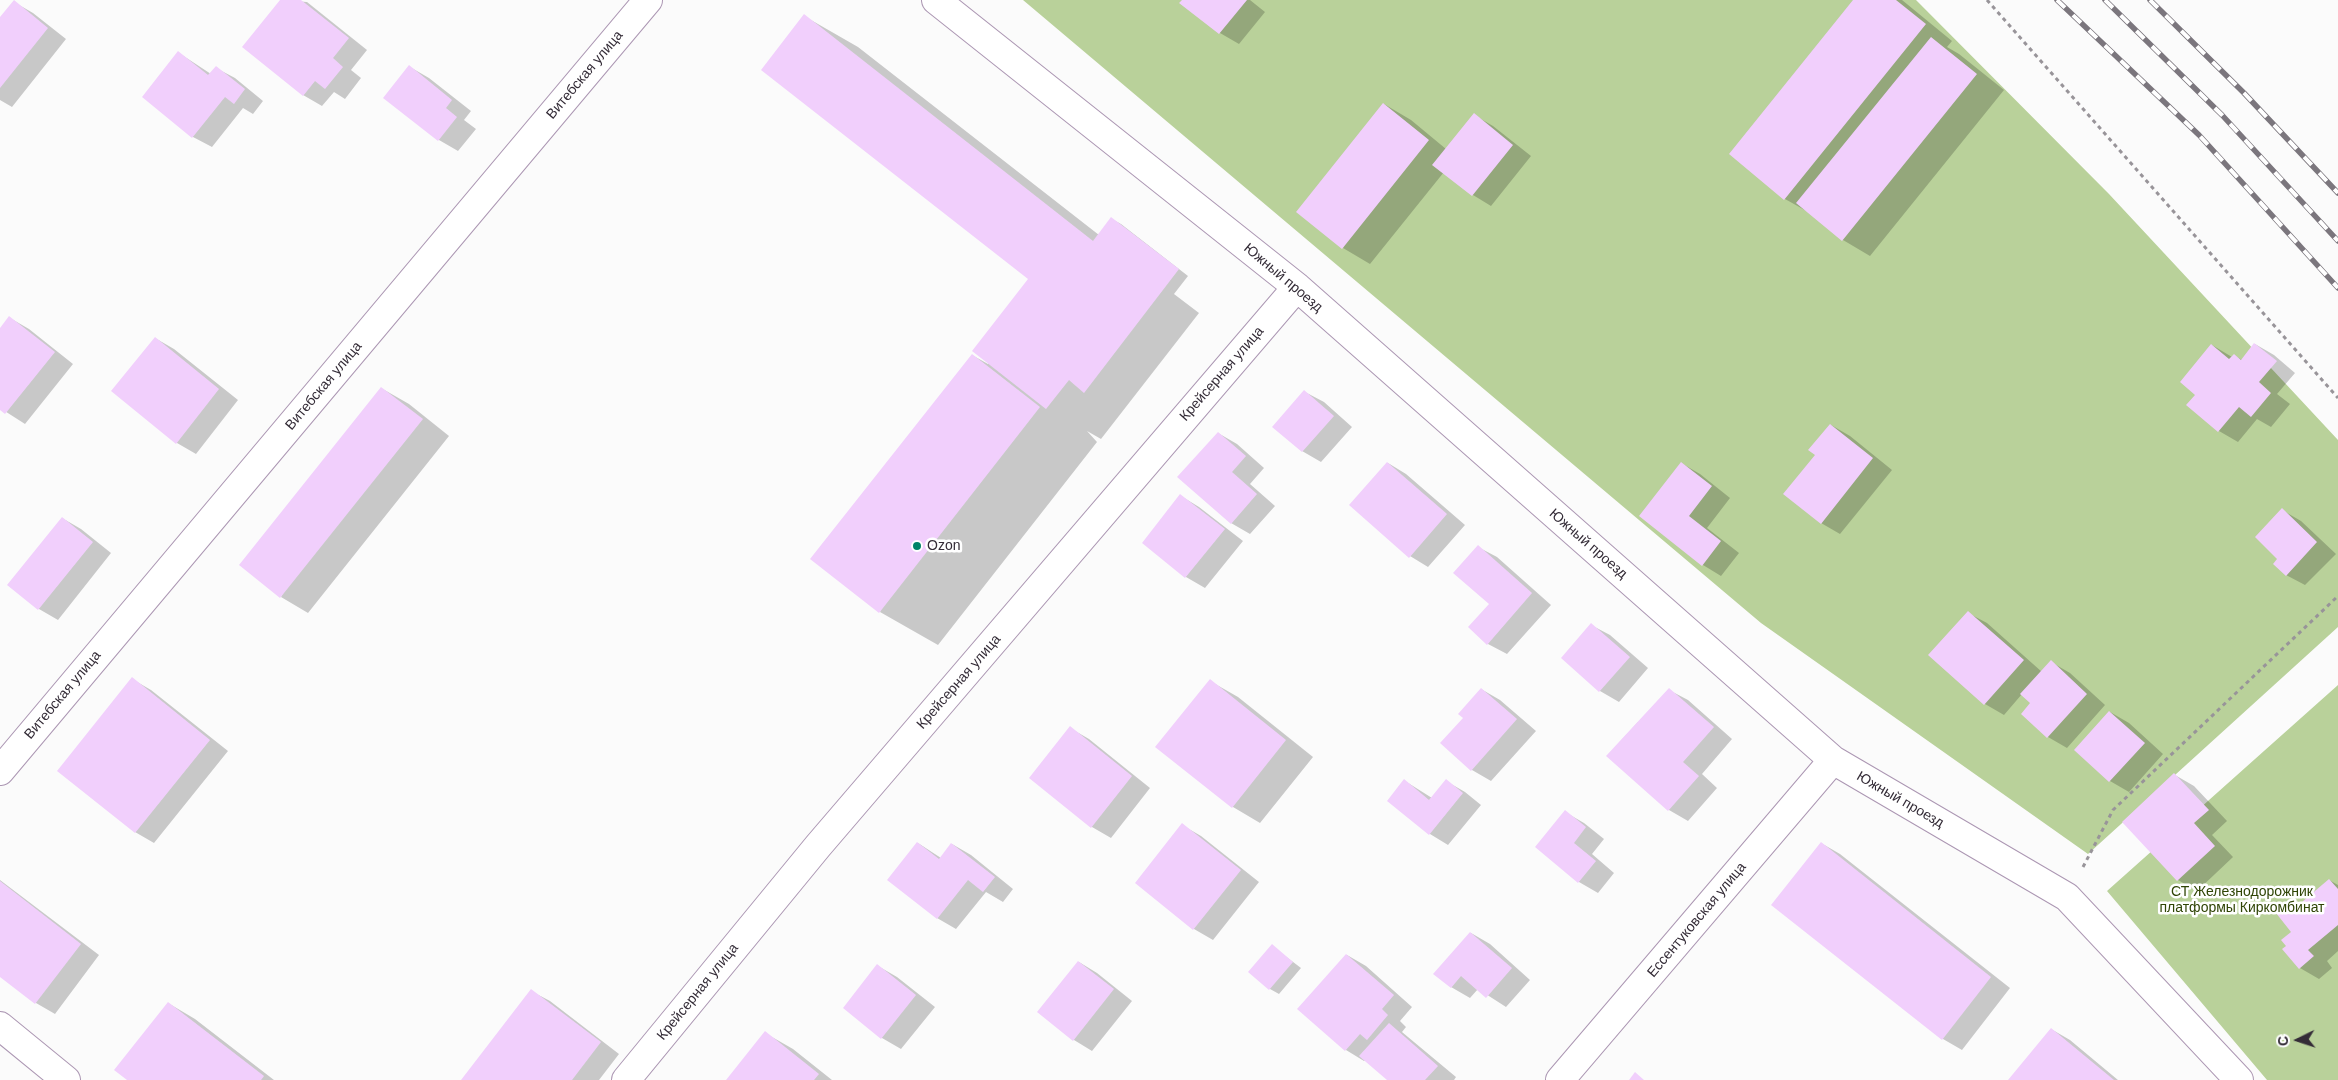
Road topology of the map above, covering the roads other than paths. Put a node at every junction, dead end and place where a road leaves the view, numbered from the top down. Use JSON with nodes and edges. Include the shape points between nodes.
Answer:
{"nodes":[{"id":1,"x":648,"y":0,"type":"edge"},
{"id":2,"x":936,"y":0,"type":"edge"},
{"id":3,"x":1296,"y":287,"type":"junction"},
{"id":4,"x":1833,"y":760,"type":"junction"},
{"id":5,"x":0,"y":771,"type":"edge"},
{"id":6,"x":0,"y":1026,"type":"edge"},
{"id":7,"x":66,"y":1080,"type":"edge"},
{"id":8,"x":626,"y":1080,"type":"edge"},
{"id":9,"x":1560,"y":1080,"type":"edge"},
{"id":10,"x":2239,"y":1080,"type":"edge"}],
"edges":[{"from":1,"to":5,"type":"street","name":"Витебская улица"},
{"from":2,"to":3,"type":"street","name":"Южный проезд"},
{"from":3,"to":4,"type":"street","name":"Южный проезд"},
{"from":3,"to":8,"type":"street","name":"Крейсерная улица","via":[[818,846]]},
{"from":4,"to":9,"type":"street","name":"Ессентуковская улица"},
{"from":4,"to":10,"type":"street","name":"Южный проезд","via":[[2067,897]]},
{"from":6,"to":7,"type":"street"}]}
